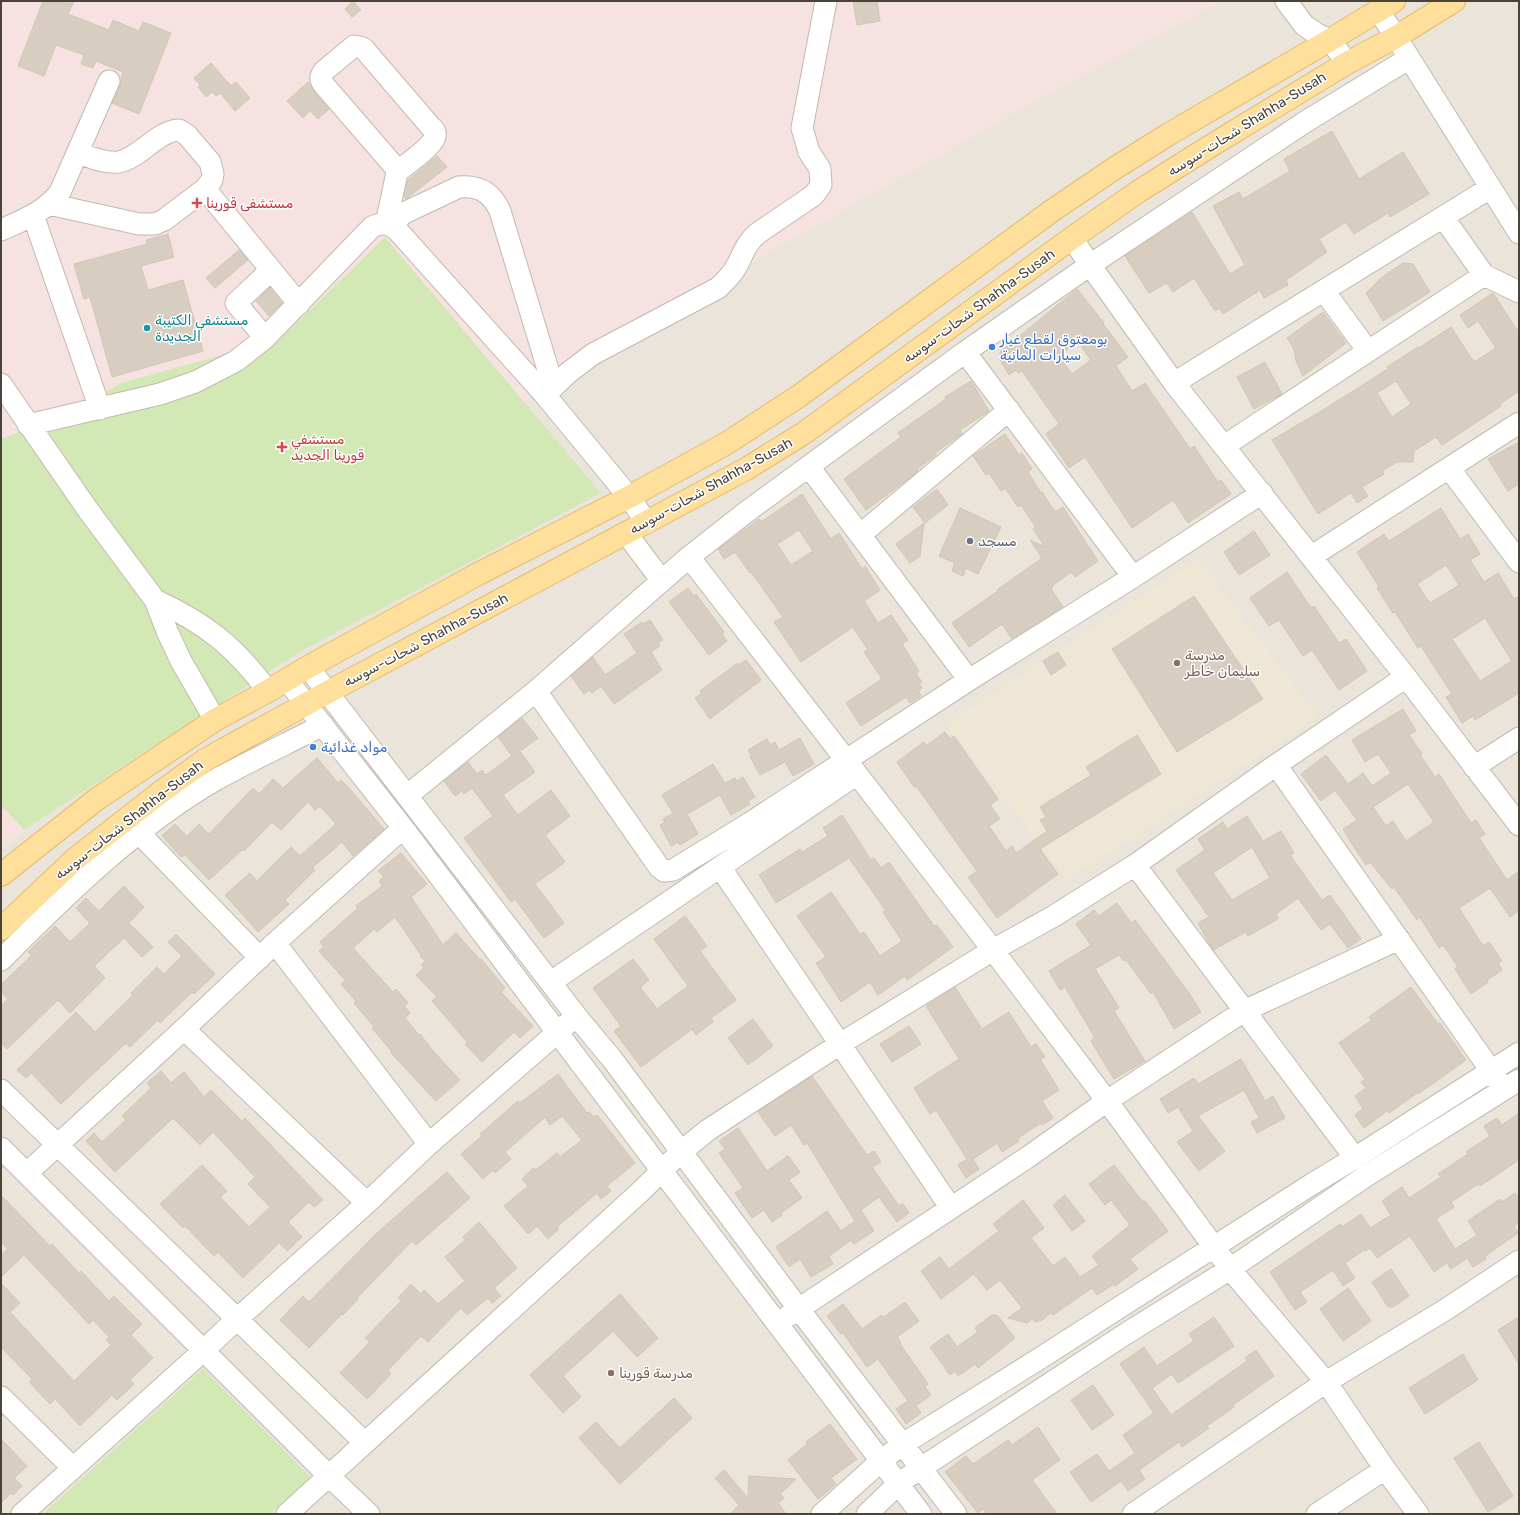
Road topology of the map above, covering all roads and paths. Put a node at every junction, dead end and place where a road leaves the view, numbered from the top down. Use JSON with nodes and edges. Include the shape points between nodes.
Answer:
{"nodes":[{"id":1,"x":826,"y":1,"type":"edge"},
{"id":2,"x":1286,"y":1,"type":"edge"},
{"id":3,"x":1454,"y":1,"type":"edge"},
{"id":4,"x":1386,"y":6,"type":"edge"},
{"id":5,"x":1396,"y":37,"type":"junction"},
{"id":6,"x":1330,"y":40,"type":"junction"},
{"id":7,"x":1408,"y":59,"type":"junction"},
{"id":8,"x":1347,"y":63,"type":"junction"},
{"id":9,"x":109,"y":81,"type":"dead end"},
{"id":10,"x":77,"y":153,"type":"junction"},
{"id":11,"x":398,"y":168,"type":"junction"},
{"id":12,"x":1490,"y":188,"type":"junction"},
{"id":13,"x":205,"y":190,"type":"junction"},
{"id":14,"x":41,"y":210,"type":"junction"},
{"id":15,"x":1443,"y":217,"type":"junction"},
{"id":16,"x":389,"y":225,"type":"junction"},
{"id":17,"x":1,"y":230,"type":"edge"},
{"id":18,"x":1519,"y":233,"type":"edge"},
{"id":19,"x":1072,"y":238,"type":"junction"},
{"id":20,"x":1090,"y":265,"type":"junction"},
{"id":21,"x":271,"y":270,"type":"junction"},
{"id":22,"x":1484,"y":275,"type":"junction"},
{"id":23,"x":1324,"y":291,"type":"junction"},
{"id":24,"x":1519,"y":292,"type":"edge"},
{"id":25,"x":299,"y":304,"type":"junction"},
{"id":26,"x":265,"y":338,"type":"junction"},
{"id":27,"x":1368,"y":351,"type":"junction"},
{"id":28,"x":965,"y":352,"type":"junction"},
{"id":29,"x":1174,"y":383,"type":"junction"},
{"id":30,"x":1,"y":384,"type":"edge"},
{"id":31,"x":549,"y":390,"type":"junction"},
{"id":32,"x":100,"y":409,"type":"junction"},
{"id":33,"x":1009,"y":410,"type":"junction"},
{"id":34,"x":1519,"y":423,"type":"edge"},
{"id":35,"x":28,"y":425,"type":"junction"},
{"id":36,"x":1224,"y":446,"type":"junction"},
{"id":37,"x":809,"y":467,"type":"junction"},
{"id":38,"x":1450,"y":468,"type":"junction"},
{"id":39,"x":1262,"y":494,"type":"junction"},
{"id":40,"x":629,"y":497,"type":"junction"},
{"id":41,"x":647,"y":523,"type":"junction"},
{"id":42,"x":626,"y":533,"type":"junction"},
{"id":43,"x":860,"y":535,"type":"junction"},
{"id":44,"x":1312,"y":556,"type":"junction"},
{"id":45,"x":689,"y":557,"type":"junction"},
{"id":46,"x":1519,"y":562,"type":"edge"},
{"id":47,"x":1133,"y":577,"type":"junction"},
{"id":48,"x":662,"y":581,"type":"junction"},
{"id":49,"x":155,"y":600,"type":"junction"},
{"id":50,"x":308,"y":667,"type":"junction"},
{"id":51,"x":1406,"y":677,"type":"junction"},
{"id":52,"x":287,"y":680,"type":"junction"},
{"id":53,"x":969,"y":680,"type":"junction"},
{"id":54,"x":268,"y":691,"type":"junction"},
{"id":55,"x":536,"y":691,"type":"junction"},
{"id":56,"x":328,"y":692,"type":"junction"},
{"id":57,"x":306,"y":704,"type":"junction"},
{"id":58,"x":215,"y":720,"type":"junction"},
{"id":59,"x":323,"y":725,"type":"junction"},
{"id":60,"x":1519,"y":738,"type":"edge"},
{"id":61,"x":1276,"y":765,"type":"junction"},
{"id":62,"x":852,"y":767,"type":"junction"},
{"id":63,"x":1474,"y":767,"type":"junction"},
{"id":64,"x":408,"y":795,"type":"junction"},
{"id":65,"x":1519,"y":825,"type":"edge"},
{"id":66,"x":403,"y":828,"type":"junction"},
{"id":67,"x":139,"y":833,"type":"junction"},
{"id":68,"x":720,"y":866,"type":"junction"},
{"id":69,"x":1136,"y":866,"type":"junction"},
{"id":70,"x":1,"y":875,"type":"edge"},
{"id":71,"x":1,"y":929,"type":"edge"},
{"id":72,"x":1399,"y":939,"type":"junction"},
{"id":73,"x":267,"y":950,"type":"junction"},
{"id":74,"x":993,"y":950,"type":"junction"},
{"id":75,"x":1,"y":960,"type":"edge"},
{"id":76,"x":551,"y":982,"type":"junction"},
{"id":77,"x":1244,"y":1010,"type":"junction"},
{"id":78,"x":577,"y":1017,"type":"junction"},
{"id":79,"x":184,"y":1029,"type":"junction"},
{"id":80,"x":557,"y":1032,"type":"junction"},
{"id":81,"x":840,"y":1044,"type":"junction"},
{"id":82,"x":1519,"y":1053,"type":"edge"},
{"id":83,"x":1491,"y":1071,"type":"junction"},
{"id":84,"x":1512,"y":1085,"type":"edge"},
{"id":85,"x":1,"y":1090,"type":"edge"},
{"id":86,"x":1107,"y":1101,"type":"junction"},
{"id":87,"x":429,"y":1144,"type":"junction"},
{"id":88,"x":56,"y":1145,"type":"junction"},
{"id":89,"x":1,"y":1148,"type":"edge"},
{"id":90,"x":681,"y":1152,"type":"junction"},
{"id":91,"x":1355,"y":1158,"type":"junction"},
{"id":92,"x":662,"y":1170,"type":"junction"},
{"id":93,"x":26,"y":1173,"type":"junction"},
{"id":94,"x":367,"y":1203,"type":"junction"},
{"id":95,"x":951,"y":1208,"type":"junction"},
{"id":96,"x":1214,"y":1247,"type":"junction"},
{"id":97,"x":1519,"y":1261,"type":"edge"},
{"id":98,"x":1230,"y":1269,"type":"junction"},
{"id":99,"x":798,"y":1308,"type":"junction"},
{"id":100,"x":237,"y":1319,"type":"junction"},
{"id":101,"x":778,"y":1323,"type":"junction"},
{"id":102,"x":203,"y":1352,"type":"junction"},
{"id":103,"x":1326,"y":1382,"type":"junction"},
{"id":104,"x":1,"y":1397,"type":"edge"},
{"id":105,"x":365,"y":1443,"type":"junction"},
{"id":106,"x":903,"y":1444,"type":"junction"},
{"id":107,"x":882,"y":1460,"type":"junction"},
{"id":108,"x":73,"y":1468,"type":"junction"},
{"id":109,"x":920,"y":1468,"type":"junction"},
{"id":110,"x":1384,"y":1469,"type":"junction"},
{"id":111,"x":329,"y":1476,"type":"junction"},
{"id":112,"x":898,"y":1484,"type":"junction"},
{"id":113,"x":22,"y":1514,"type":"edge"},
{"id":114,"x":287,"y":1514,"type":"edge"},
{"id":115,"x":369,"y":1514,"type":"edge"},
{"id":116,"x":822,"y":1514,"type":"edge"},
{"id":117,"x":866,"y":1514,"type":"edge"},
{"id":118,"x":921,"y":1514,"type":"edge"},
{"id":119,"x":956,"y":1514,"type":"edge"},
{"id":120,"x":1133,"y":1514,"type":"edge"},
{"id":121,"x":1317,"y":1514,"type":"edge"},
{"id":122,"x":1418,"y":1514,"type":"edge"}],
"edges":[{"from":1,"to":31,"type":"street","via":[[802,128],[809,152],[820,169],[821,185],[814,195],[758,233],[742,253],[734,271],[718,288],[593,354]]},
{"from":2,"to":6,"type":"street","via":[[1304,25]]},
{"from":3,"to":5,"type":"main road","name":"شحات-سوسه Shahha-Susah"},
{"from":4,"to":5,"type":"street"},
{"from":4,"to":6,"type":"main road","name":"شحات-سوسه Shahha-Susah"},
{"from":5,"to":7,"type":"street"},
{"from":5,"to":8,"type":"main road","name":"شحات-سوسه Shahha-Susah"},
{"from":6,"to":8,"type":"street"},
{"from":6,"to":40,"type":"main road","name":"شحات-سوسه Shahha-Susah","via":[[1168,134],[1115,168],[1053,210],[799,396],[727,443]]},
{"from":7,"to":12,"type":"street"},
{"from":7,"to":20,"type":"street","via":[[1305,122]]},
{"from":8,"to":19,"type":"main road","name":"شحات-سوسه Shahha-Susah","via":[[1139,191]]},
{"from":9,"to":10,"type":"street"},
{"from":10,"to":13,"type":"street","via":[[118,162],[131,157],[168,132],[178,130],[187,136],[210,162],[212,180]]},
{"from":10,"to":14,"type":"street","via":[[60,192]]},
{"from":11,"to":11,"type":"street","via":[[321,80],[322,73],[354,46],[364,49],[435,133],[432,142],[404,166]]},
{"from":11,"to":16,"type":"street"},
{"from":12,"to":15,"type":"street"},
{"from":12,"to":18,"type":"street"},
{"from":13,"to":14,"type":"street","via":[[164,220],[147,225]]},
{"from":13,"to":21,"type":"street"},
{"from":14,"to":17,"type":"street"},
{"from":14,"to":32,"type":"street"},
{"from":15,"to":22,"type":"street"},
{"from":15,"to":23,"type":"street"},
{"from":16,"to":25,"type":"street","via":[[378,224],[372,227]]},
{"from":16,"to":31,"type":"street"},
{"from":16,"to":31,"type":"street","via":[[402,214],[459,188],[467,186],[481,189],[493,198],[500,211]]},
{"from":19,"to":20,"type":"street"},
{"from":19,"to":41,"type":"main road","name":"شحات-سوسه Shahha-Susah","via":[[798,437],[746,469]]},
{"from":20,"to":28,"type":"street"},
{"from":20,"to":29,"type":"street"},
{"from":21,"to":25,"type":"street"},
{"from":21,"to":26,"type":"street","via":[[236,303]]},
{"from":22,"to":24,"type":"street"},
{"from":22,"to":27,"type":"street"},
{"from":23,"to":27,"type":"street"},
{"from":23,"to":29,"type":"street"},
{"from":25,"to":26,"type":"street"},
{"from":26,"to":32,"type":"street","via":[[236,361],[195,382]]},
{"from":27,"to":36,"type":"street"},
{"from":28,"to":33,"type":"street"},
{"from":28,"to":37,"type":"street"},
{"from":29,"to":36,"type":"street"},
{"from":30,"to":35,"type":"street"},
{"from":31,"to":40,"type":"street"},
{"from":32,"to":35,"type":"street"},
{"from":33,"to":43,"type":"street"},
{"from":33,"to":47,"type":"street"},
{"from":34,"to":38,"type":"street"},
{"from":35,"to":49,"type":"street"},
{"from":36,"to":39,"type":"street"},
{"from":37,"to":43,"type":"street"},
{"from":37,"to":45,"type":"street"},
{"from":38,"to":44,"type":"street"},
{"from":38,"to":46,"type":"street"},
{"from":39,"to":44,"type":"street"},
{"from":39,"to":47,"type":"street"},
{"from":40,"to":41,"type":"street"},
{"from":40,"to":50,"type":"main road","name":"شحات-سوسه Shahha-Susah","via":[[478,574]]},
{"from":41,"to":42,"type":"main road","name":"شحات-سوسه Shahha-Susah"},
{"from":42,"to":48,"type":"street"},
{"from":42,"to":56,"type":"main road","name":"شحات-سوسه Shahha-Susah"},
{"from":43,"to":53,"type":"street"},
{"from":44,"to":51,"type":"street"},
{"from":45,"to":48,"type":"street"},
{"from":45,"to":62,"type":"street"},
{"from":47,"to":53,"type":"street"},
{"from":48,"to":55,"type":"street"},
{"from":49,"to":54,"type":"street","via":[[182,612],[212,632],[250,668]]},
{"from":49,"to":58,"type":"street","via":[[181,661]]},
{"from":50,"to":52,"type":"main road","name":"شحات-سوسه Shahha-Susah"},
{"from":50,"to":56,"type":"street"},
{"from":51,"to":61,"type":"street"},
{"from":51,"to":63,"type":"street"},
{"from":52,"to":54,"type":"main road","name":"شحات-سوسه Shahha-Susah"},
{"from":52,"to":57,"type":"street"},
{"from":53,"to":62,"type":"street"},
{"from":54,"to":58,"type":"main road","name":"شحات-سوسه Shahha-Susah"},
{"from":55,"to":62,"type":"street","via":[[664,871],[673,870],[750,823]]},
{"from":55,"to":64,"type":"street"},
{"from":56,"to":57,"type":"main road","name":"شحات-سوسه Shahha-Susah"},
{"from":56,"to":64,"type":"street"},
{"from":57,"to":59,"type":"street"},
{"from":57,"to":71,"type":"main road","name":"شحات-سوسه Shahha-Susah","via":[[205,760],[161,792],[75,859]]},
{"from":58,"to":70,"type":"main road","name":"شحات-سوسه Shahha-Susah","via":[[97,799]]},
{"from":59,"to":66,"type":"street"},
{"from":59,"to":67,"type":"street","via":[[217,779]]},
{"from":60,"to":63,"type":"street"},
{"from":61,"to":69,"type":"street"},
{"from":61,"to":72,"type":"street"},
{"from":62,"to":68,"type":"street"},
{"from":62,"to":74,"type":"street"},
{"from":63,"to":65,"type":"street"},
{"from":64,"to":76,"type":"street"},
{"from":66,"to":73,"type":"street"},
{"from":66,"to":80,"type":"street"},
{"from":67,"to":73,"type":"street"},
{"from":67,"to":75,"type":"street","via":[[43,918]]},
{"from":68,"to":76,"type":"street"},
{"from":68,"to":81,"type":"street"},
{"from":69,"to":74,"type":"street"},
{"from":69,"to":77,"type":"street"},
{"from":72,"to":77,"type":"street"},
{"from":72,"to":83,"type":"street"},
{"from":73,"to":79,"type":"street"},
{"from":73,"to":87,"type":"street"},
{"from":74,"to":81,"type":"street"},
{"from":74,"to":86,"type":"street"},
{"from":76,"to":78,"type":"street"},
{"from":77,"to":86,"type":"street"},
{"from":77,"to":91,"type":"street"},
{"from":78,"to":80,"type":"street"},
{"from":78,"to":90,"type":"street","via":[[612,1059]]},
{"from":79,"to":88,"type":"street"},
{"from":79,"to":94,"type":"street"},
{"from":80,"to":87,"type":"street"},
{"from":80,"to":92,"type":"street"},
{"from":81,"to":90,"type":"street","via":[[708,1130]]},
{"from":81,"to":95,"type":"street"},
{"from":82,"to":83,"type":"street"},
{"from":83,"to":84,"type":"street"},
{"from":83,"to":91,"type":"street"},
{"from":84,"to":98,"type":"street","via":[[1366,1176]]},
{"from":85,"to":88,"type":"street"},
{"from":86,"to":95,"type":"street"},
{"from":86,"to":96,"type":"street"},
{"from":87,"to":94,"type":"street"},
{"from":88,"to":93,"type":"street"},
{"from":88,"to":100,"type":"street"},
{"from":89,"to":93,"type":"street"},
{"from":90,"to":92,"type":"street"},
{"from":90,"to":99,"type":"street"},
{"from":91,"to":96,"type":"street"},
{"from":92,"to":101,"type":"street"},
{"from":92,"to":105,"type":"street"},
{"from":93,"to":102,"type":"street"},
{"from":94,"to":100,"type":"street"},
{"from":95,"to":99,"type":"street"},
{"from":96,"to":98,"type":"street"},
{"from":96,"to":106,"type":"street"},
{"from":97,"to":103,"type":"street","via":[[1445,1310]]},
{"from":98,"to":103,"type":"street"},
{"from":98,"to":109,"type":"street"},
{"from":99,"to":101,"type":"street"},
{"from":99,"to":106,"type":"street"},
{"from":100,"to":102,"type":"street"},
{"from":100,"to":105,"type":"street"},
{"from":101,"to":107,"type":"street"},
{"from":102,"to":108,"type":"street"},
{"from":102,"to":111,"type":"street"},
{"from":103,"to":110,"type":"street"},
{"from":103,"to":120,"type":"street"},
{"from":104,"to":108,"type":"street"},
{"from":105,"to":111,"type":"street"},
{"from":106,"to":107,"type":"street"},
{"from":106,"to":109,"type":"street"},
{"from":107,"to":112,"type":"street"},
{"from":107,"to":116,"type":"street"},
{"from":108,"to":113,"type":"street"},
{"from":109,"to":112,"type":"street"},
{"from":109,"to":119,"type":"street"},
{"from":110,"to":121,"type":"street"},
{"from":110,"to":122,"type":"street"},
{"from":111,"to":114,"type":"street"},
{"from":111,"to":115,"type":"street"},
{"from":112,"to":117,"type":"street"},
{"from":112,"to":118,"type":"street"}]}
